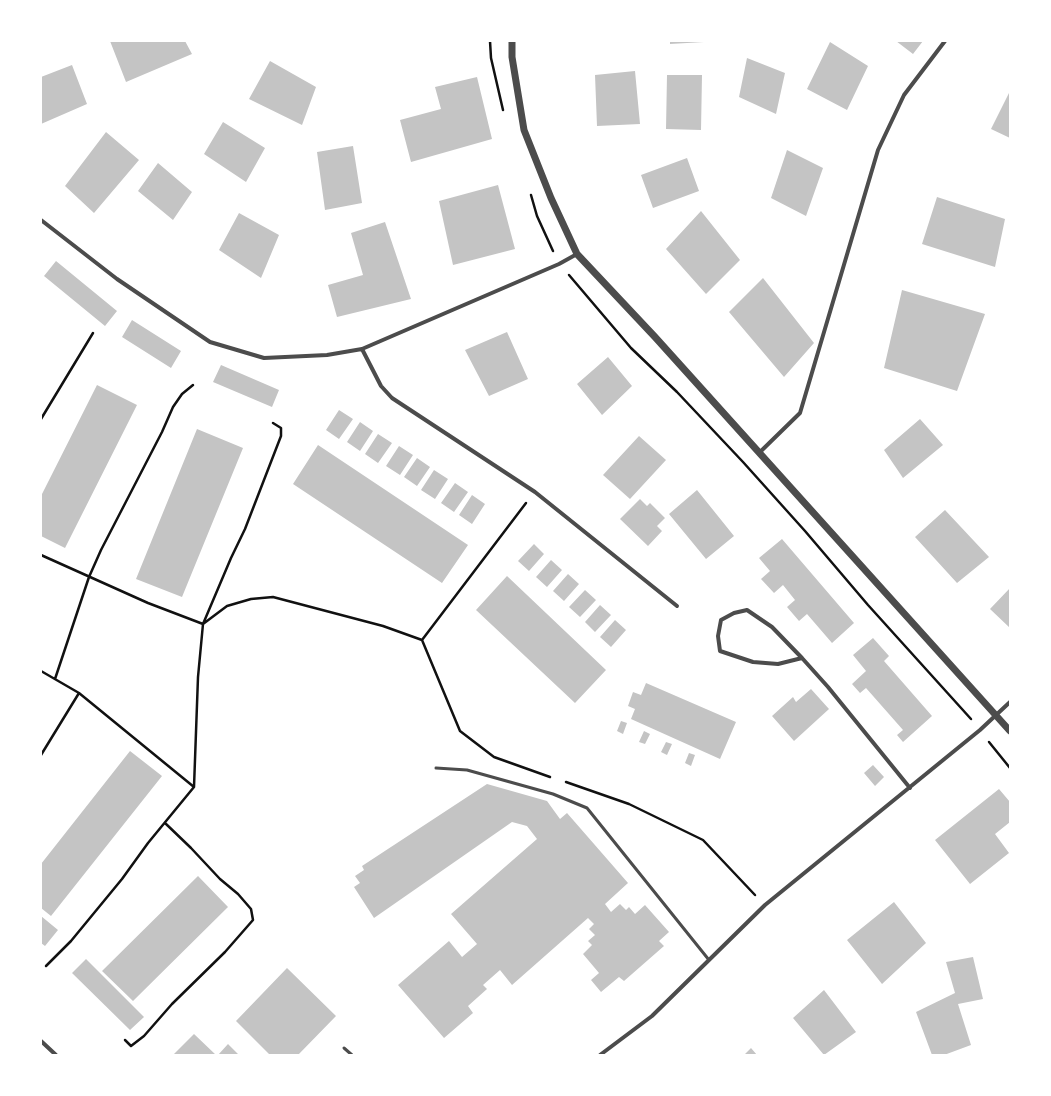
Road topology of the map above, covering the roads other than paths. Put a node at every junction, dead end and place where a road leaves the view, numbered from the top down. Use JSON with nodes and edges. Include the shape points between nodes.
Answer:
{"nodes":[{"id":1,"x":512,"y":41,"type":"edge"},
{"id":2,"x":945,"y":41,"type":"edge"},
{"id":3,"x":41,"y":220,"type":"edge"},
{"id":4,"x":577,"y":254,"type":"junction"},
{"id":5,"x":362,"y":349,"type":"junction"},
{"id":6,"x":759,"y":453,"type":"junction"},
{"id":7,"x":677,"y":606,"type":"dead end"},
{"id":8,"x":802,"y":658,"type":"junction"},
{"id":9,"x":1010,"y":702,"type":"edge"},
{"id":10,"x":996,"y":716,"type":"junction"},
{"id":11,"x":1010,"y":731,"type":"edge"},
{"id":12,"x":436,"y":768,"type":"dead end"},
{"id":13,"x":910,"y":788,"type":"junction"},
{"id":14,"x":709,"y":960,"type":"junction"},
{"id":15,"x":41,"y":1040,"type":"edge"},
{"id":16,"x":344,"y":1048,"type":"dead end"},
{"id":17,"x":56,"y":1055,"type":"edge"},
{"id":18,"x":352,"y":1055,"type":"edge"},
{"id":19,"x":600,"y":1055,"type":"edge"}],
"edges":[{"from":1,"to":4,"type":"street","via":[[512,57],[524,130]]},
{"from":2,"to":6,"type":"street","via":[[904,95],[878,150],[800,413]]},
{"from":3,"to":5,"type":"street","via":[[117,279],[210,342],[264,358]]},
{"from":4,"to":5,"type":"street"},
{"from":4,"to":6,"type":"street"},
{"from":5,"to":7,"type":"street","via":[[381,386],[392,398],[535,492]]},
{"from":6,"to":10,"type":"street"},
{"from":8,"to":8,"type":"street","via":[[772,627],[747,610],[721,620],[718,636],[720,651],[753,662],[778,664]]},
{"from":8,"to":13,"type":"street","via":[[828,686]]},
{"from":9,"to":10,"type":"street"},
{"from":10,"to":11,"type":"street"},
{"from":10,"to":13,"type":"street"},
{"from":12,"to":14,"type":"lane","via":[[467,770],[553,794],[587,808]]},
{"from":13,"to":14,"type":"street","via":[[765,905]]},
{"from":14,"to":19,"type":"street","via":[[652,1016]]},
{"from":15,"to":17,"type":"street"},
{"from":16,"to":18,"type":"lane"}]}
